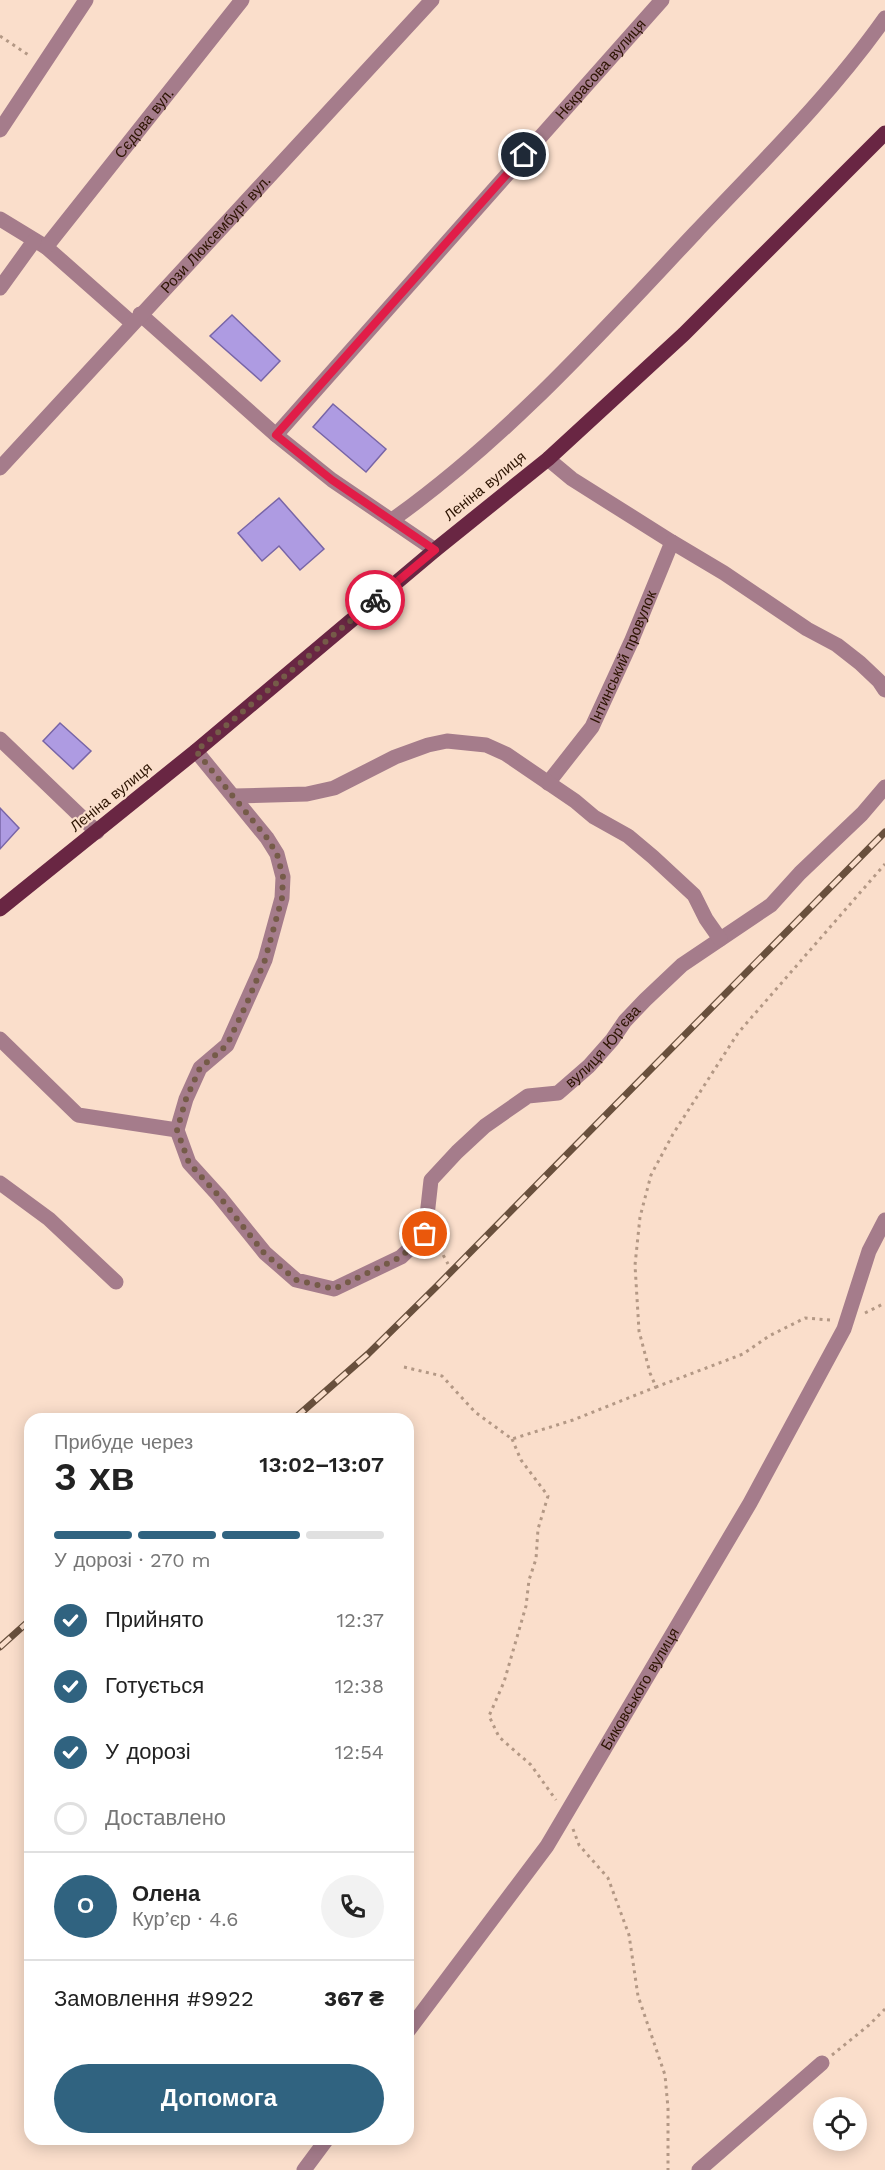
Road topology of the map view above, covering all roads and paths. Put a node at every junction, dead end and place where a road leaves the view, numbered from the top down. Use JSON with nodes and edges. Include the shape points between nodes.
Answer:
{"nodes":[{"id":1,"x":86,"y":0,"type":"edge"},
{"id":2,"x":242,"y":0,"type":"edge"},
{"id":3,"x":432,"y":0,"type":"edge"},
{"id":4,"x":662,"y":0,"type":"edge"},
{"id":5,"x":885,"y":18,"type":"edge"},
{"id":6,"x":0,"y":36,"type":"edge"},
{"id":7,"x":40,"y":70,"type":"junction"},
{"id":8,"x":0,"y":130,"type":"edge"},
{"id":9,"x":885,"y":133,"type":"edge"},
{"id":10,"x":0,"y":219,"type":"edge"},
{"id":11,"x":40,"y":244,"type":"junction"},
{"id":12,"x":0,"y":288,"type":"edge"},
{"id":13,"x":136,"y":319,"type":"junction"},
{"id":14,"x":276,"y":435,"type":"junction"},
{"id":15,"x":548,"y":459,"type":"junction"},
{"id":16,"x":0,"y":468,"type":"edge"},
{"id":17,"x":392,"y":520,"type":"junction"},
{"id":18,"x":672,"y":542,"type":"junction"},
{"id":19,"x":435,"y":550,"type":"junction"},
{"id":20,"x":885,"y":690,"type":"edge"},
{"id":21,"x":0,"y":739,"type":"edge"},
{"id":22,"x":196,"y":751,"type":"junction"},
{"id":23,"x":548,"y":783,"type":"junction"},
{"id":24,"x":885,"y":787,"type":"edge"},
{"id":25,"x":234,"y":796,"type":"junction"},
{"id":26,"x":97,"y":832,"type":"junction"},
{"id":27,"x":885,"y":864,"type":"edge"},
{"id":28,"x":15,"y":897,"type":"junction"},
{"id":29,"x":0,"y":902,"type":"edge"},
{"id":30,"x":0,"y":909,"type":"edge"},
{"id":31,"x":720,"y":939,"type":"junction"},
{"id":32,"x":0,"y":1039,"type":"edge"},
{"id":33,"x":177,"y":1130,"type":"junction"},
{"id":34,"x":0,"y":1184,"type":"edge"},
{"id":35,"x":885,"y":1220,"type":"edge"},
{"id":36,"x":420,"y":1239,"type":"junction"},
{"id":37,"x":448,"y":1264,"type":"dead end"},
{"id":38,"x":116,"y":1282,"type":"dead end"},
{"id":39,"x":844,"y":1329,"type":"junction"},
{"id":40,"x":404,"y":1367,"type":"dead end"},
{"id":41,"x":656,"y":1387,"type":"junction"},
{"id":42,"x":512,"y":1438,"type":"junction"},
{"id":43,"x":566,"y":1813,"type":"junction"},
{"id":44,"x":885,"y":2008,"type":"edge"},
{"id":45,"x":414,"y":2023,"type":"edge"},
{"id":46,"x":822,"y":2063,"type":"joint"},
{"id":47,"x":323,"y":2145,"type":"edge"},
{"id":48,"x":304,"y":2170,"type":"edge"},
{"id":49,"x":668,"y":2170,"type":"edge"},
{"id":50,"x":699,"y":2170,"type":"edge"}],
"edges":[{"from":1,"to":7,"type":"street"},
{"from":2,"to":11,"type":"street","name":"Сєдова вул."},
{"from":3,"to":13,"type":"street","name":"Рози Люксембург вул."},
{"from":4,"to":14,"type":"street","name":"Нєкрасова вулиця"},
{"from":5,"to":17,"type":"street","via":[[824,96],[554,382],[441,484]]},
{"from":6,"to":7,"type":"path","via":[[28,54]]},
{"from":7,"to":8,"type":"street"},
{"from":9,"to":15,"type":"main road","name":"Леніна вулиця","via":[[684,334]]},
{"from":10,"to":11,"type":"street"},
{"from":11,"to":12,"type":"street","name":"Сєдова вул."},
{"from":11,"to":13,"type":"street"},
{"from":13,"to":14,"type":"street"},
{"from":13,"to":16,"type":"street","name":"Рози Люксембург вул."},
{"from":14,"to":17,"type":"street","via":[[332,480]]},
{"from":15,"to":18,"type":"street","via":[[572,479]]},
{"from":15,"to":19,"type":"main road","name":"Леніна вулиця"},
{"from":17,"to":19,"type":"street"},
{"from":18,"to":20,"type":"street","via":[[837,645]]},
{"from":18,"to":23,"type":"street","name":"Інтинський провулок","via":[[592,727]]},
{"from":19,"to":22,"type":"main road","name":"Леніна вулиця"},
{"from":21,"to":26,"type":"street"},
{"from":22,"to":25,"type":"street"},
{"from":22,"to":26,"type":"main road","name":"Леніна вулиця"},
{"from":23,"to":25,"type":"street","via":[[486,745],[447,741],[394,757],[334,788],[308,794]]},
{"from":23,"to":31,"type":"street","via":[[628,836],[666,868],[694,895]]},
{"from":24,"to":31,"type":"street","name":"вулиця Юр'єва","via":[[771,905]]},
{"from":25,"to":33,"type":"street","via":[[277,854],[283,877],[282,898],[265,960],[247,1003],[227,1045],[200,1068]]},
{"from":26,"to":28,"type":"main road","name":"Леніна вулиця"},
{"from":27,"to":41,"type":"path","via":[[738,1033],[651,1175],[640,1217],[635,1265],[639,1331]]},
{"from":28,"to":29,"type":"street"},
{"from":28,"to":30,"type":"main road","name":"Леніна вулиця"},
{"from":31,"to":36,"type":"street","name":"вулиця Юр'єва","via":[[682,965],[645,1000],[590,1066],[558,1093],[528,1096],[485,1126],[457,1152],[431,1180],[425,1234]]},
{"from":32,"to":33,"type":"street","via":[[78,1115]]},
{"from":33,"to":36,"type":"street","via":[[189,1163],[264,1253],[296,1280],[334,1289],[401,1257]]},
{"from":34,"to":38,"type":"street","via":[[49,1219]]},
{"from":35,"to":39,"type":"street","name":"Биковського вулиця","via":[[869,1251]]},
{"from":36,"to":37,"type":"path","via":[[441,1251]]},
{"from":39,"to":41,"type":"path","via":[[828,1319],[805,1318],[743,1354]]},
{"from":39,"to":43,"type":"street","name":"Биковського вулиця","via":[[750,1503]]},
{"from":40,"to":42,"type":"path","via":[[442,1377],[475,1412]]},
{"from":41,"to":42,"type":"path","via":[[573,1420]]},
{"from":42,"to":43,"type":"path","via":[[521,1460],[548,1496],[538,1529],[526,1606],[504,1682],[489,1716],[499,1737],[531,1765]]},
{"from":43,"to":45,"type":"street","name":"Биковського вулиця","via":[[547,1846]]},
{"from":43,"to":49,"type":"path","via":[[579,1845],[608,1878],[629,1935],[638,1996],[665,2075]]},
{"from":44,"to":46,"type":"path"},
{"from":46,"to":50,"type":"street"},
{"from":47,"to":48,"type":"street"}]}
